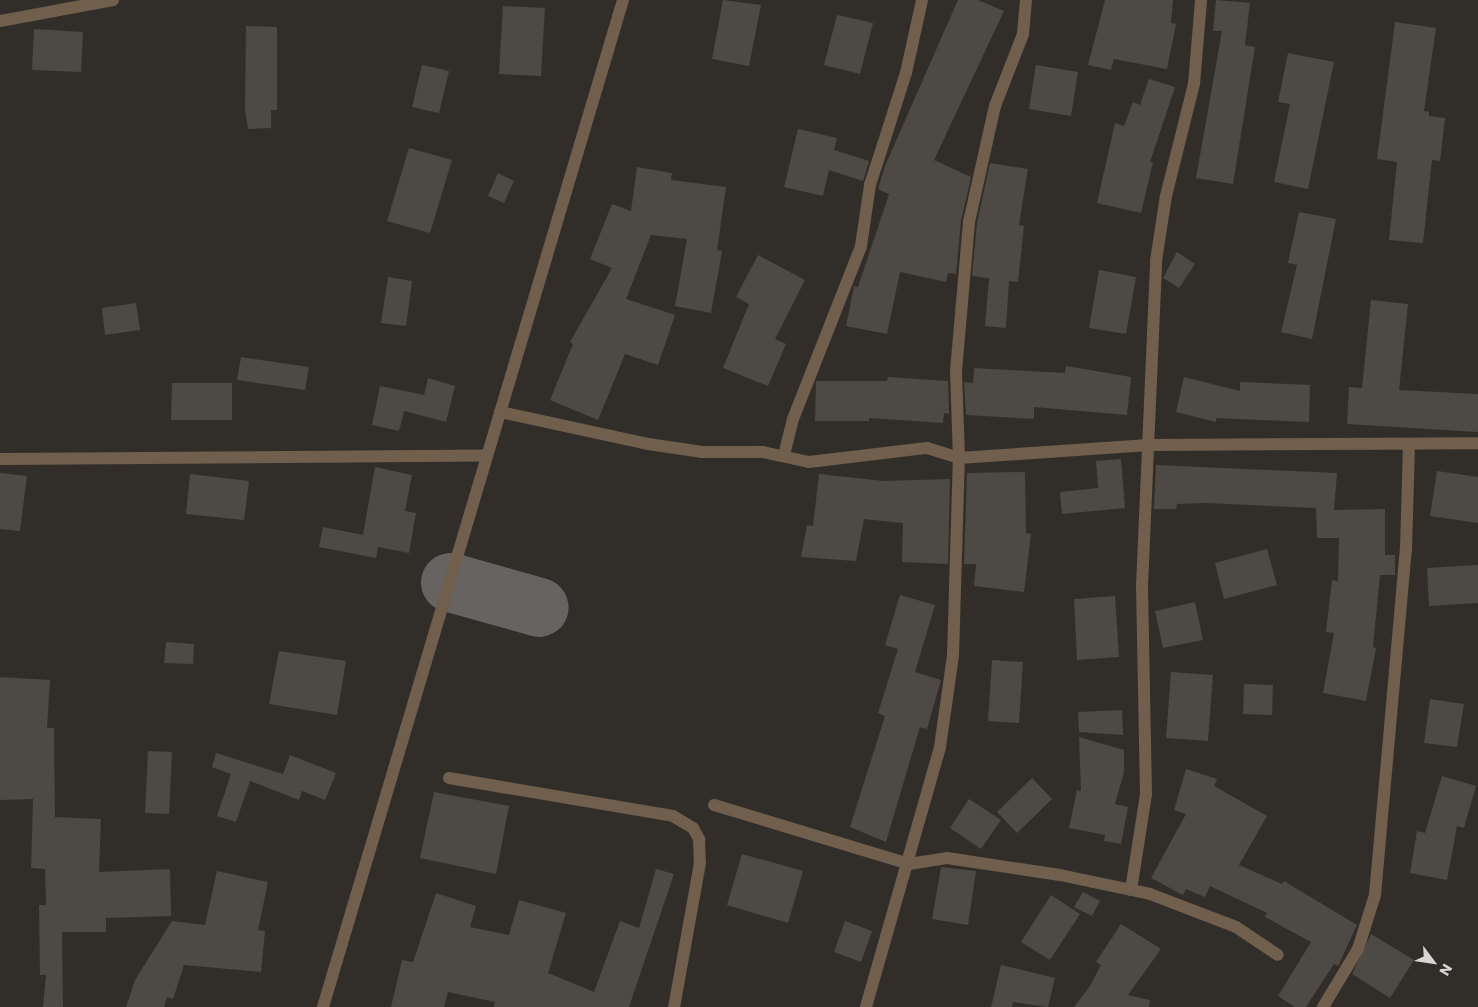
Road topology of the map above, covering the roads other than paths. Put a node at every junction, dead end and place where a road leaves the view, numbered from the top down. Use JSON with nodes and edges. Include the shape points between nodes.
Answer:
{"nodes":[{"id":1,"x":113,"y":0,"type":"edge"},
{"id":2,"x":623,"y":0,"type":"edge"},
{"id":3,"x":922,"y":0,"type":"edge"},
{"id":4,"x":1026,"y":0,"type":"edge"},
{"id":5,"x":1200,"y":0,"type":"edge"},
{"id":6,"x":0,"y":22,"type":"edge"},
{"id":7,"x":500,"y":412,"type":"junction"},
{"id":8,"x":1478,"y":443,"type":"edge"},
{"id":9,"x":1409,"y":444,"type":"junction"},
{"id":10,"x":1149,"y":445,"type":"junction"},
{"id":11,"x":784,"y":455,"type":"junction"},
{"id":12,"x":487,"y":456,"type":"junction"},
{"id":13,"x":959,"y":458,"type":"junction"},
{"id":14,"x":0,"y":459,"type":"edge"},
{"id":15,"x":449,"y":778,"type":"dead end"},
{"id":16,"x":714,"y":805,"type":"dead end"},
{"id":17,"x":909,"y":864,"type":"junction"},
{"id":18,"x":1131,"y":890,"type":"junction"},
{"id":19,"x":1278,"y":955,"type":"dead end"},
{"id":20,"x":323,"y":1007,"type":"edge"},
{"id":21,"x":674,"y":1007,"type":"edge"},
{"id":22,"x":866,"y":1007,"type":"edge"},
{"id":23,"x":1323,"y":1007,"type":"edge"}],
"edges":[{"from":1,"to":6,"type":"street"},
{"from":2,"to":7,"type":"street"},
{"from":3,"to":11,"type":"street","via":[[906,73],[870,185],[861,246],[793,419]]},
{"from":4,"to":13,"type":"street","via":[[1023,34],[995,106],[969,222],[956,371]]},
{"from":5,"to":10,"type":"street","via":[[1194,84],[1166,196],[1156,261]]},
{"from":7,"to":11,"type":"street","via":[[702,452]]},
{"from":7,"to":12,"type":"street"},
{"from":8,"to":9,"type":"street"},
{"from":9,"to":10,"type":"street"},
{"from":9,"to":23,"type":"street","via":[[1406,550],[1375,895],[1358,949]]},
{"from":10,"to":13,"type":"street"},
{"from":10,"to":18,"type":"street","via":[[1142,586],[1146,794]]},
{"from":11,"to":13,"type":"street","via":[[809,462],[927,448]]},
{"from":12,"to":14,"type":"street"},
{"from":12,"to":20,"type":"street"},
{"from":13,"to":17,"type":"street","via":[[953,656],[940,747]]},
{"from":15,"to":21,"type":"street","via":[[673,816],[693,828],[700,839],[700,863]]},
{"from":16,"to":17,"type":"street"},
{"from":17,"to":18,"type":"street","via":[[947,858]]},
{"from":17,"to":22,"type":"street"},
{"from":18,"to":19,"type":"street","via":[[1236,927]]}]}
